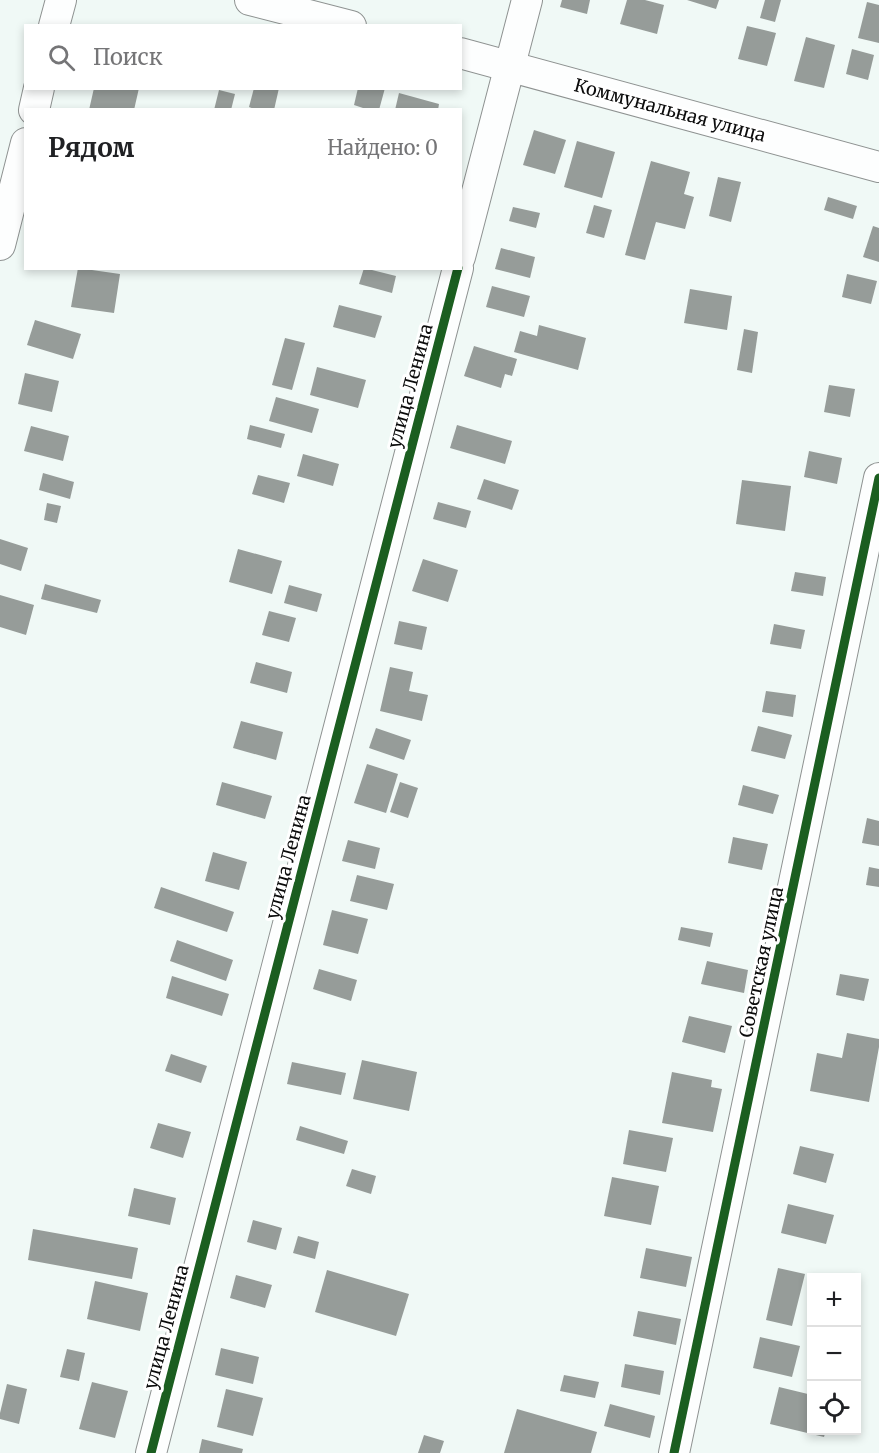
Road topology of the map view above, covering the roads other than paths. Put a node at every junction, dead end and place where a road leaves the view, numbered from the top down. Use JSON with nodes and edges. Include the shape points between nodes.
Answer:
{"nodes":[{"id":1,"x":61,"y":0,"type":"edge"},
{"id":2,"x":250,"y":0,"type":"edge"},
{"id":3,"x":527,"y":0,"type":"edge"},
{"id":4,"x":55,"y":24,"type":"edge"},
{"id":5,"x":343,"y":24,"type":"edge"},
{"id":6,"x":462,"y":54,"type":"edge"},
{"id":7,"x":510,"y":66,"type":"junction"},
{"id":8,"x":39,"y":90,"type":"edge"},
{"id":9,"x":34,"y":108,"type":"edge"},
{"id":10,"x":24,"y":150,"type":"edge"},
{"id":11,"x":879,"y":167,"type":"edge"},
{"id":12,"x":0,"y":245,"type":"edge"},
{"id":13,"x":462,"y":249,"type":"edge"},
{"id":14,"x":457,"y":270,"type":"edge"},
{"id":15,"x":879,"y":477,"type":"edge"},
{"id":16,"x":151,"y":1453,"type":"edge"},
{"id":17,"x":674,"y":1453,"type":"edge"}],
"edges":[{"from":1,"to":4,"type":"street"},
{"from":2,"to":5,"type":"street"},
{"from":3,"to":7,"type":"street"},
{"from":6,"to":7,"type":"street","name":"Коммунальная улица"},
{"from":7,"to":11,"type":"street","name":"Коммунальная улица"},
{"from":7,"to":13,"type":"street"},
{"from":8,"to":9,"type":"street"},
{"from":10,"to":12,"type":"street"},
{"from":14,"to":16,"type":"street","name":"улица Ленина"},
{"from":15,"to":17,"type":"street","name":"Советская улица"}]}
